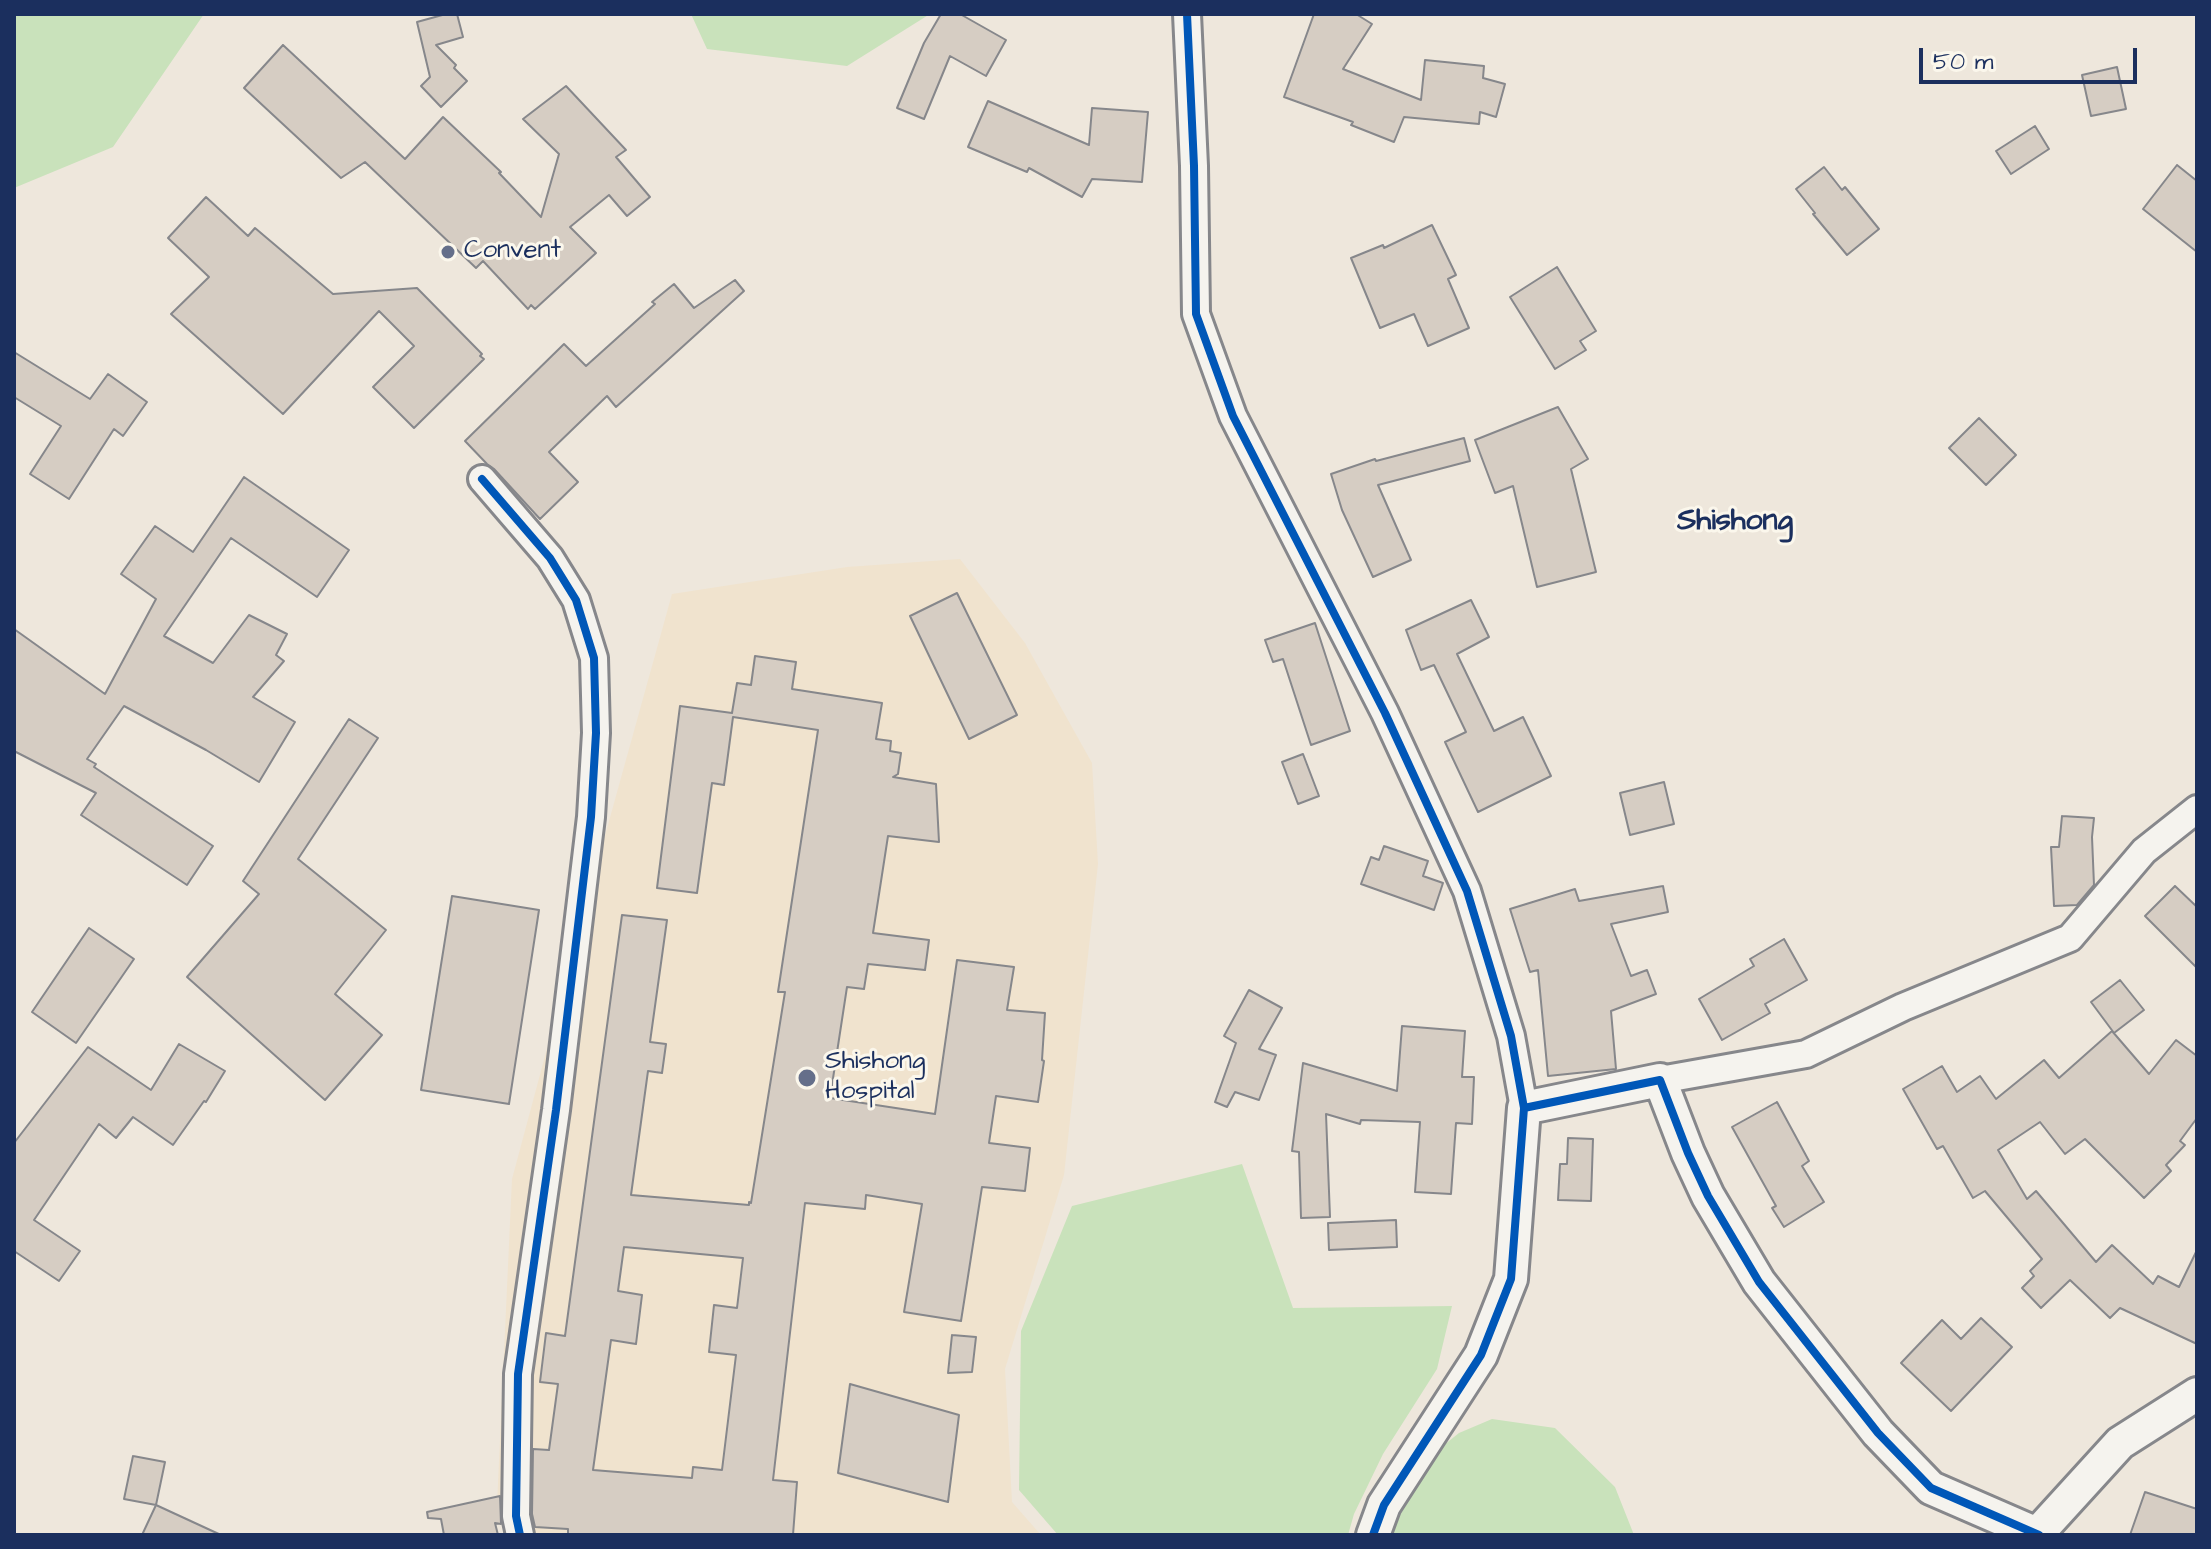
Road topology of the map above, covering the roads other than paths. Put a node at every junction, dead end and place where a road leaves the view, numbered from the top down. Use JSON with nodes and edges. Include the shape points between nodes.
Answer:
{"nodes":[{"id":1,"x":1187,"y":14,"type":"edge"},
{"id":2,"x":482,"y":479,"type":"dead end"},
{"id":3,"x":2197,"y":809,"type":"edge"},
{"id":4,"x":1660,"y":1080,"type":"junction"},
{"id":5,"x":1524,"y":1108,"type":"junction"},
{"id":6,"x":2197,"y":1394,"type":"edge"},
{"id":7,"x":2038,"y":1534,"type":"edge"},
{"id":8,"x":520,"y":1535,"type":"edge"},
{"id":9,"x":1373,"y":1535,"type":"edge"}],
"edges":[{"from":1,"to":5,"type":"street","via":[[1196,314],[1233,416],[1385,713],[1467,891],[1511,1036]]},
{"from":2,"to":8,"type":"street","via":[[550,558],[576,600],[594,658],[591,817],[518,1374]]},
{"from":3,"to":4,"type":"street","via":[[2144,851],[2070,938],[1903,1007],[1806,1054]]},
{"from":4,"to":5,"type":"street"},
{"from":4,"to":7,"type":"street","via":[[1708,1196],[1759,1282],[1878,1433],[1931,1488]]},
{"from":5,"to":9,"type":"street","via":[[1511,1279],[1481,1355],[1384,1505]]},
{"from":6,"to":7,"type":"street","via":[[2120,1443]]}]}
